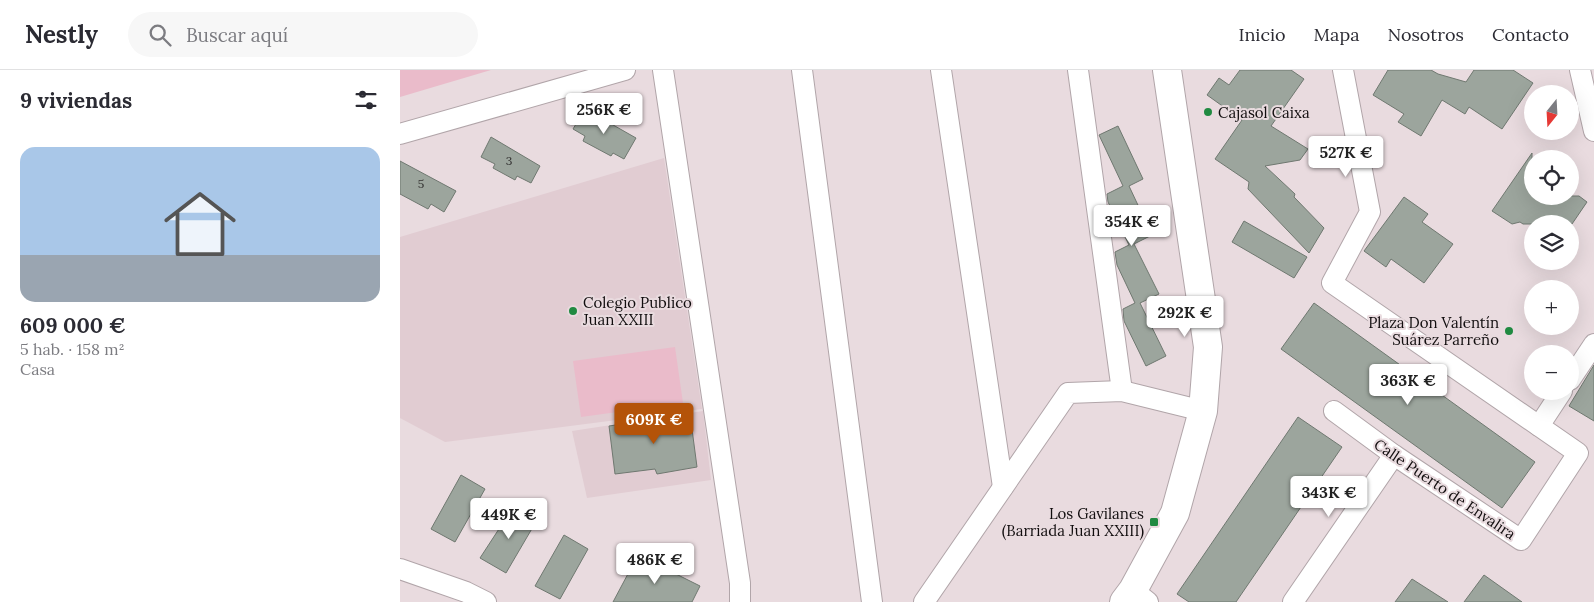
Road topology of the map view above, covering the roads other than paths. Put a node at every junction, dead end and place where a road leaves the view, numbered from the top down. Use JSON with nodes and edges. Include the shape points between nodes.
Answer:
{"nodes":[{"id":1,"x":625,"y":70,"type":"edge"},
{"id":2,"x":663,"y":70,"type":"edge"},
{"id":3,"x":802,"y":70,"type":"edge"},
{"id":4,"x":941,"y":70,"type":"edge"},
{"id":5,"x":1078,"y":70,"type":"edge"},
{"id":6,"x":1167,"y":70,"type":"edge"},
{"id":7,"x":1343,"y":70,"type":"edge"},
{"id":8,"x":1580,"y":70,"type":"edge"},
{"id":9,"x":1594,"y":132,"type":"edge"},
{"id":10,"x":400,"y":134,"type":"edge"},
{"id":11,"x":1594,"y":344,"type":"edge"},
{"id":12,"x":1579,"y":366,"type":"edge"},
{"id":13,"x":1122,"y":391,"type":"junction"},
{"id":14,"x":1556,"y":400,"type":"edge"},
{"id":15,"x":1334,"y":410,"type":"dead end"},
{"id":16,"x":1203,"y":411,"type":"junction"},
{"id":17,"x":1539,"y":426,"type":"junction"},
{"id":18,"x":1394,"y":455,"type":"junction"},
{"id":19,"x":1003,"y":487,"type":"junction"},
{"id":20,"x":400,"y":569,"type":"edge"},
{"id":21,"x":1135,"y":598,"type":"edge"},
{"id":22,"x":486,"y":602,"type":"edge"},
{"id":23,"x":740,"y":602,"type":"edge"},
{"id":24,"x":872,"y":602,"type":"edge"},
{"id":25,"x":924,"y":602,"type":"edge"},
{"id":26,"x":1293,"y":602,"type":"edge"}],
"edges":[{"from":1,"to":10,"type":"street"},
{"from":2,"to":23,"type":"street","via":[[740,583]]},
{"from":3,"to":24,"type":"street"},
{"from":4,"to":19,"type":"street"},
{"from":5,"to":13,"type":"street"},
{"from":6,"to":16,"type":"street","via":[[1208,347]]},
{"from":7,"to":17,"type":"street","via":[[1370,212],[1332,283]]},
{"from":8,"to":9,"type":"street"},
{"from":11,"to":12,"type":"street"},
{"from":13,"to":16,"type":"street"},
{"from":13,"to":19,"type":"street","via":[[1068,393]]},
{"from":14,"to":17,"type":"street"},
{"from":15,"to":18,"type":"street","name":"Calle Puerto de Envalira"},
{"from":16,"to":21,"type":"street","via":[[1175,513]]},
{"from":17,"to":18,"type":"street","name":"Calle Puerto de Envalira","via":[[1578,453],[1521,540]]},
{"from":18,"to":26,"type":"street"},
{"from":19,"to":25,"type":"street"},
{"from":20,"to":22,"type":"street"}]}
